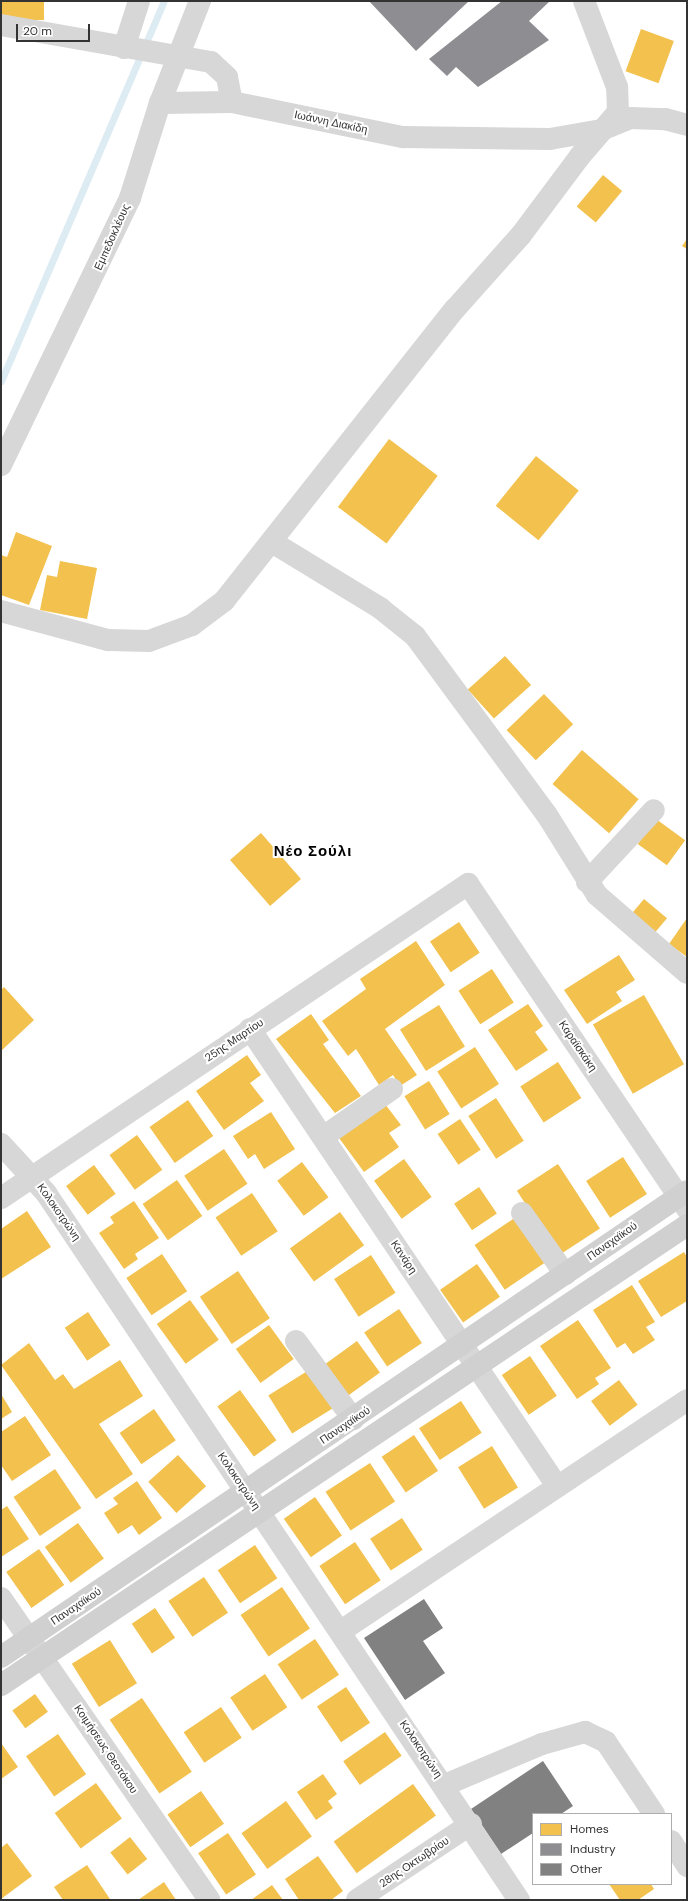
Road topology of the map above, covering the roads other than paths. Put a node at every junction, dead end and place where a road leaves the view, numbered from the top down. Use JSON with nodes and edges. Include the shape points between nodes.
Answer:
{"nodes":[{"id":1,"x":139,"y":1,"type":"edge"},
{"id":2,"x":200,"y":1,"type":"edge"},
{"id":3,"x":584,"y":1,"type":"edge"},
{"id":4,"x":1,"y":25,"type":"edge"},
{"id":5,"x":124,"y":48,"type":"junction"},
{"id":6,"x":180,"y":54,"type":"junction"},
{"id":7,"x":232,"y":102,"type":"junction"},
{"id":8,"x":160,"y":103,"type":"junction"},
{"id":9,"x":687,"y":125,"type":"edge"},
{"id":10,"x":601,"y":130,"type":"junction"},
{"id":11,"x":1,"y":465,"type":"edge"},
{"id":12,"x":272,"y":542,"type":"junction"},
{"id":13,"x":1,"y":611,"type":"edge"},
{"id":14,"x":654,"y":810,"type":"dead end"},
{"id":15,"x":587,"y":882,"type":"junction"},
{"id":16,"x":468,"y":884,"type":"joint"},
{"id":17,"x":687,"y":973,"type":"edge"},
{"id":18,"x":250,"y":1029,"type":"junction"},
{"id":19,"x":392,"y":1089,"type":"dead end"},
{"id":20,"x":323,"y":1137,"type":"junction"},
{"id":21,"x":1,"y":1144,"type":"edge"},
{"id":22,"x":34,"y":1177,"type":"junction"},
{"id":23,"x":1,"y":1198,"type":"edge"},
{"id":24,"x":684,"y":1198,"type":"edge"},
{"id":25,"x":522,"y":1214,"type":"dead end"},
{"id":26,"x":687,"y":1225,"type":"edge"},
{"id":27,"x":565,"y":1274,"type":"junction"},
{"id":28,"x":296,"y":1341,"type":"dead end"},
{"id":29,"x":463,"y":1345,"type":"junction"},
{"id":30,"x":477,"y":1367,"type":"junction"},
{"id":31,"x":687,"y":1400,"type":"edge"},
{"id":32,"x":353,"y":1419,"type":"junction"},
{"id":33,"x":557,"y":1486,"type":"junction"},
{"id":34,"x":246,"y":1491,"type":"junction"},
{"id":35,"x":260,"y":1512,"type":"junction"},
{"id":36,"x":1,"y":1598,"type":"edge"},
{"id":37,"x":341,"y":1631,"type":"junction"},
{"id":38,"x":29,"y":1638,"type":"junction"},
{"id":39,"x":1,"y":1657,"type":"edge"},
{"id":40,"x":43,"y":1658,"type":"junction"},
{"id":41,"x":1,"y":1685,"type":"edge"},
{"id":42,"x":445,"y":1785,"type":"junction"},
{"id":43,"x":653,"y":1813,"type":"edge"},
{"id":44,"x":471,"y":1824,"type":"junction"},
{"id":45,"x":672,"y":1843,"type":"edge"},
{"id":46,"x":687,"y":1866,"type":"edge"},
{"id":47,"x":209,"y":1900,"type":"edge"},
{"id":48,"x":357,"y":1900,"type":"edge"},
{"id":49,"x":520,"y":1900,"type":"edge"}],
"edges":[{"from":1,"to":5,"type":"street"},
{"from":2,"to":6,"type":"street","name":"Εμπεδοκλέους"},
{"from":3,"to":10,"type":"street","via":[[620,96],[618,112]]},
{"from":4,"to":5,"type":"street"},
{"from":5,"to":6,"type":"street"},
{"from":6,"to":7,"type":"street","via":[[220,67],[227,77]]},
{"from":6,"to":8,"type":"street","name":"Εμπεδοκλέους"},
{"from":7,"to":8,"type":"street","name":"Ιωάννη Διακίδη"},
{"from":7,"to":10,"type":"street","name":"Ιωάννη Διακίδη","via":[[417,139],[550,139]]},
{"from":8,"to":11,"type":"street","name":"Εμπεδοκλέους","via":[[118,224]]},
{"from":9,"to":10,"type":"street","name":"Ιωάννη Διακίδη","via":[[665,119],[630,118]]},
{"from":10,"to":12,"type":"street","via":[[521,236],[455,309]]},
{"from":12,"to":13,"type":"street","via":[[224,601],[192,624],[149,641],[108,640]]},
{"from":12,"to":15,"type":"street","via":[[380,608],[415,636],[547,815]]},
{"from":14,"to":15,"type":"street"},
{"from":15,"to":17,"type":"street","via":[[623,920]]},
{"from":16,"to":18,"type":"street","name":"25ης Μαρτίου"},
{"from":16,"to":24,"type":"street","name":"Καραϊσκάκη"},
{"from":18,"to":20,"type":"street","name":"Κανάρη"},
{"from":18,"to":22,"type":"street","name":"25ης Μαρτίου"},
{"from":19,"to":20,"type":"street"},
{"from":20,"to":29,"type":"street","name":"Κανάρη"},
{"from":21,"to":22,"type":"street","name":"Κολοκοτρώνη"},
{"from":22,"to":23,"type":"street","name":"25ης Μαρτίου"},
{"from":22,"to":34,"type":"street","name":"Κολοκοτρώνη"},
{"from":24,"to":27,"type":"main road","name":"Παναχαϊκού"},
{"from":25,"to":27,"type":"street"},
{"from":26,"to":30,"type":"main road"},
{"from":27,"to":29,"type":"main road","name":"Παναχαϊκού"},
{"from":28,"to":32,"type":"street"},
{"from":29,"to":30,"type":"street","name":"Κανάρη"},
{"from":29,"to":32,"type":"main road","name":"Παναχαϊκού"},
{"from":30,"to":33,"type":"street","name":"Κανάρη"},
{"from":30,"to":35,"type":"main road"},
{"from":31,"to":33,"type":"street"},
{"from":32,"to":34,"type":"main road","name":"Παναχαϊκού"},
{"from":33,"to":37,"type":"street"},
{"from":34,"to":35,"type":"street","name":"Κολοκοτρώνη"},
{"from":34,"to":38,"type":"main road","name":"Παναχαϊκού"},
{"from":35,"to":37,"type":"street","name":"Κολοκοτρώνη"},
{"from":35,"to":40,"type":"main road"},
{"from":36,"to":38,"type":"street","name":"Κοιμήσεως Θεοτόκου"},
{"from":37,"to":42,"type":"street","name":"Κολοκοτρώνη"},
{"from":38,"to":39,"type":"main road","name":"Παναχαϊκού"},
{"from":38,"to":40,"type":"street","name":"Κοιμήσεως Θεοτόκου"},
{"from":40,"to":41,"type":"main road"},
{"from":40,"to":47,"type":"street","name":"Κοιμήσεως Θεοτόκου"},
{"from":42,"to":43,"type":"street","via":[[559,1738],[585,1732],[606,1742]]},
{"from":42,"to":44,"type":"street","name":"Κολοκοτρώνη"},
{"from":44,"to":48,"type":"street","name":"28ης Οκτωβρίου"},
{"from":44,"to":49,"type":"street","name":"Κολοκοτρώνη"},
{"from":45,"to":46,"type":"street"}]}
